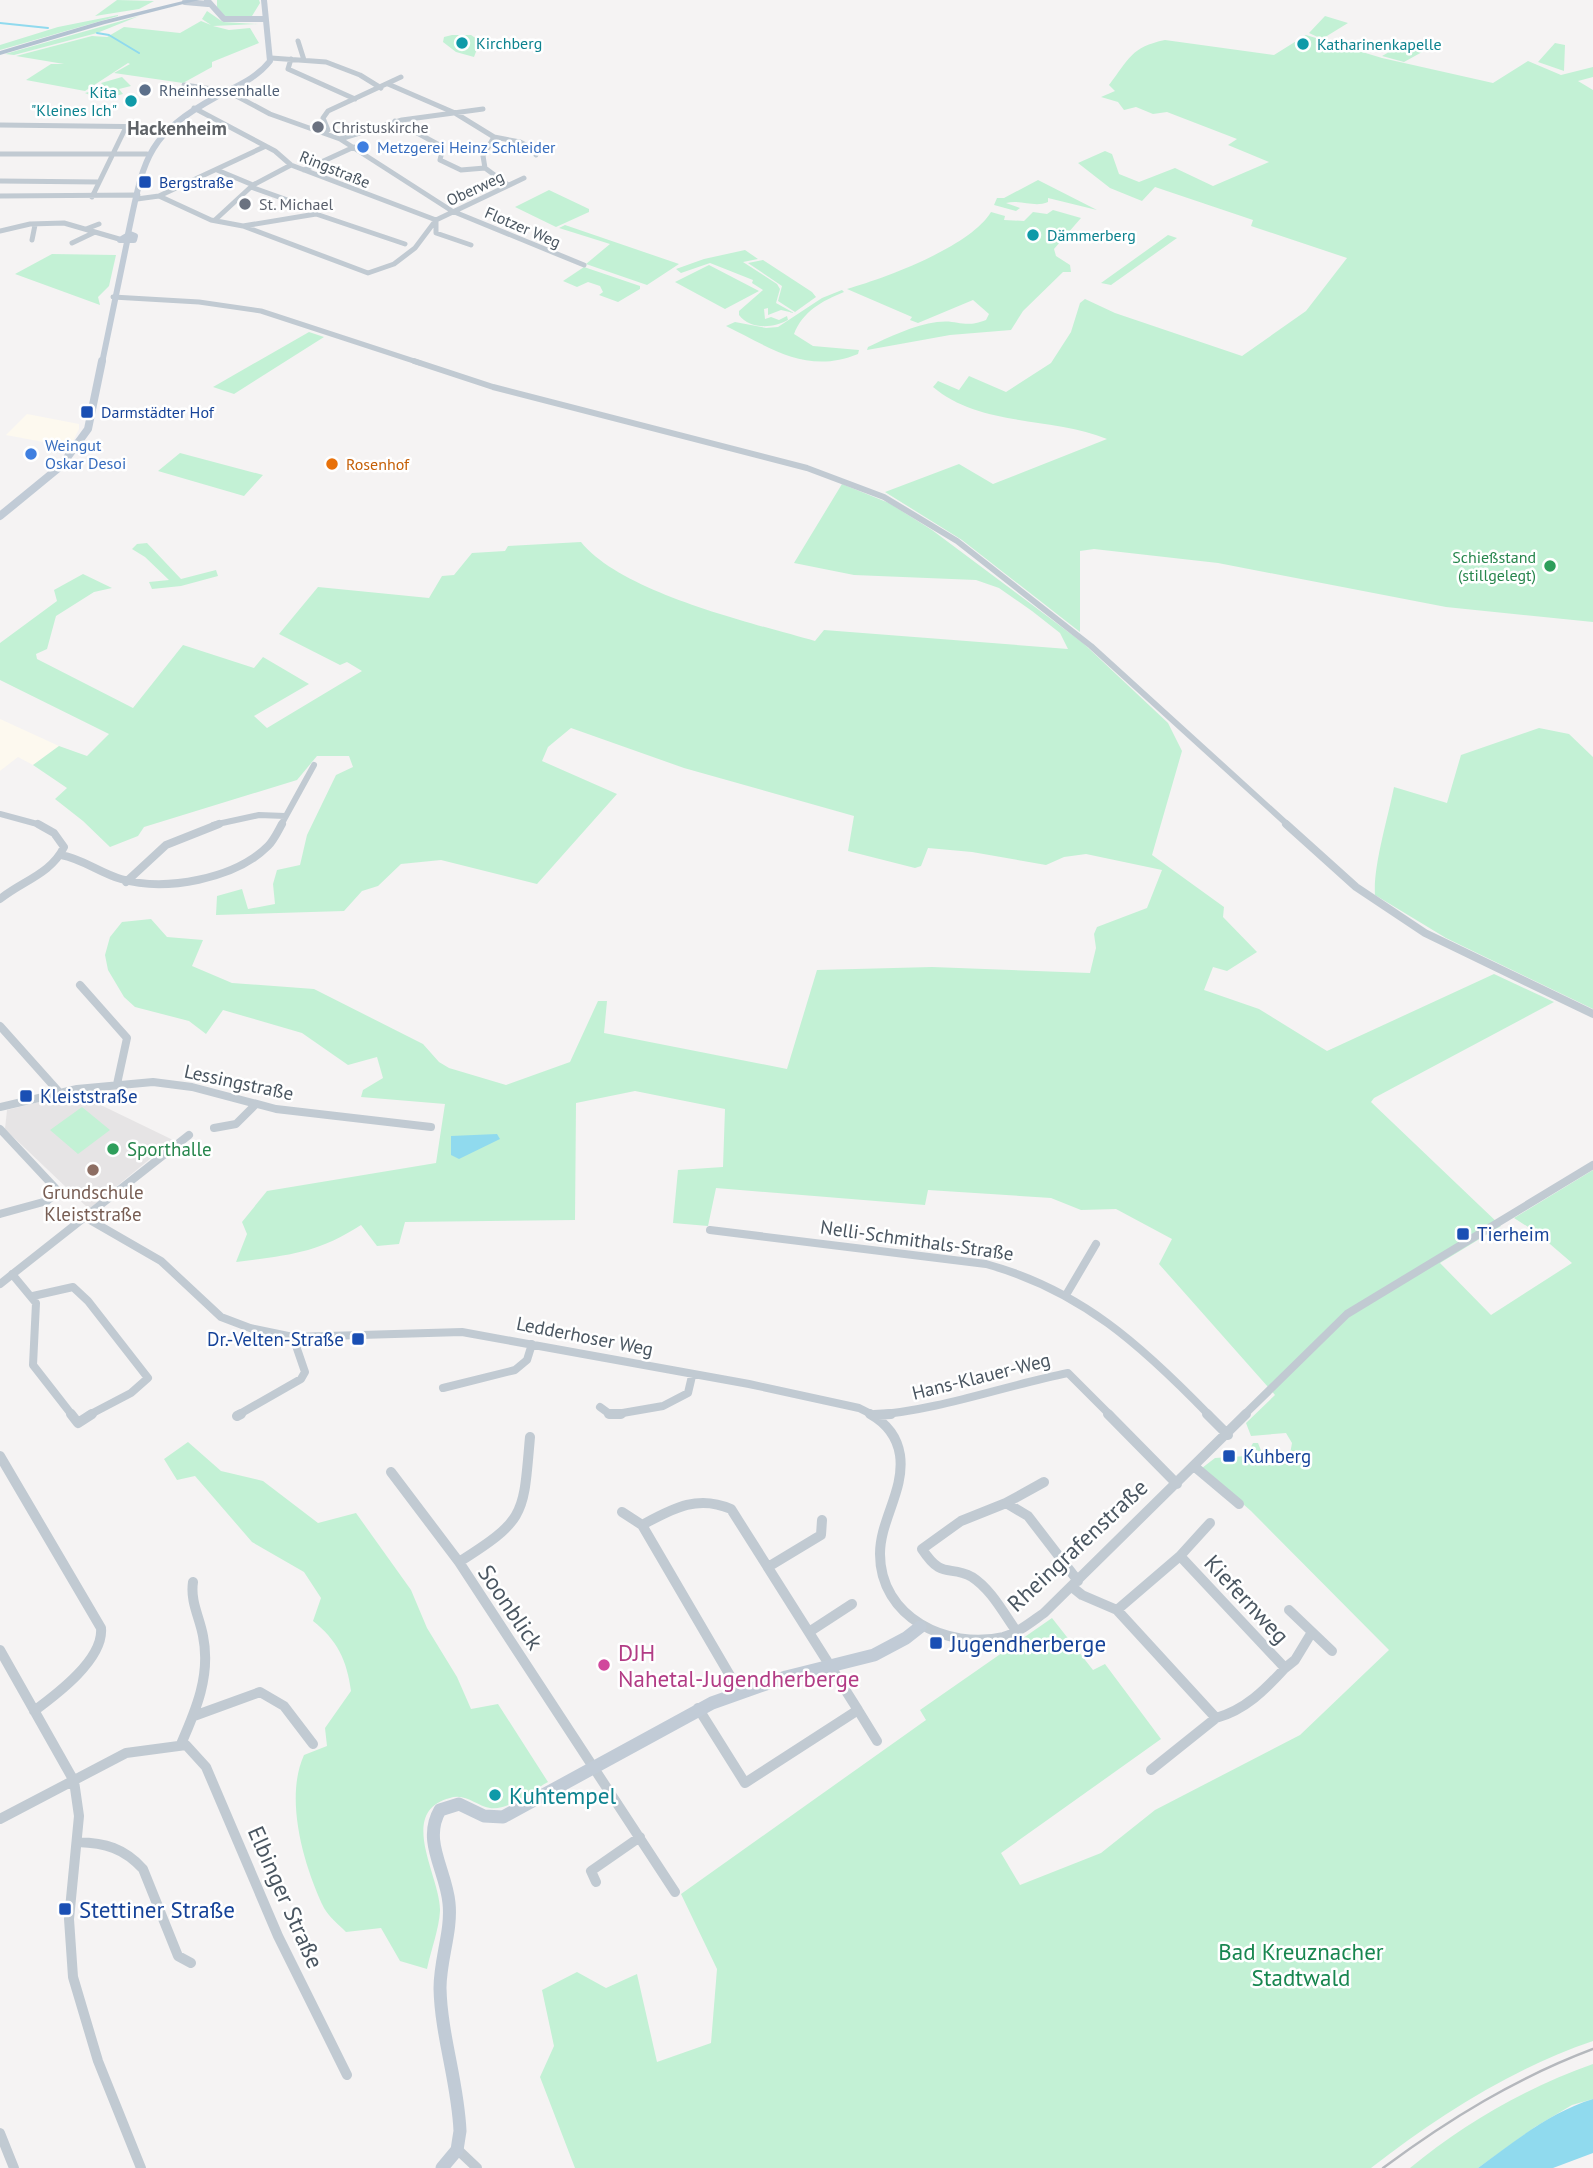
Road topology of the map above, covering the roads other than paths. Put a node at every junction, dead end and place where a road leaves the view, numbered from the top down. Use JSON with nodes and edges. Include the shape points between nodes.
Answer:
{"nodes":[{"id":1,"x":196,"y":0,"type":"edge"},
{"id":2,"x":264,"y":0,"type":"edge"},
{"id":3,"x":209,"y":1,"type":"edge"},
{"id":4,"x":185,"y":2,"type":"junction"},
{"id":5,"x":263,"y":9,"type":"junction"},
{"id":6,"x":250,"y":18,"type":"junction"},
{"id":7,"x":264,"y":19,"type":"junction"},
{"id":8,"x":237,"y":20,"type":"junction"},
{"id":9,"x":298,"y":41,"type":"dead end"},
{"id":10,"x":4,"y":52,"type":"edge"},
{"id":11,"x":324,"y":55,"type":"dead end"},
{"id":12,"x":271,"y":58,"type":"junction"},
{"id":13,"x":291,"y":59,"type":"junction"},
{"id":14,"x":304,"y":60,"type":"junction"},
{"id":15,"x":326,"y":62,"type":"junction"},
{"id":16,"x":401,"y":77,"type":"dead end"},
{"id":17,"x":388,"y":84,"type":"junction"},
{"id":18,"x":184,"y":85,"type":"dead end"},
{"id":19,"x":381,"y":88,"type":"junction"},
{"id":20,"x":227,"y":91,"type":"junction"},
{"id":21,"x":355,"y":99,"type":"junction"},
{"id":22,"x":194,"y":108,"type":"junction"},
{"id":23,"x":482,"y":109,"type":"dead end"},
{"id":24,"x":455,"y":113,"type":"junction"},
{"id":25,"x":395,"y":121,"type":"junction"},
{"id":26,"x":0,"y":125,"type":"edge"},
{"id":27,"x":125,"y":127,"type":"junction"},
{"id":28,"x":165,"y":127,"type":"junction"},
{"id":29,"x":348,"y":128,"type":"dead end"},
{"id":30,"x":325,"y":133,"type":"junction"},
{"id":31,"x":494,"y":137,"type":"junction"},
{"id":32,"x":343,"y":138,"type":"junction"},
{"id":33,"x":266,"y":146,"type":"junction"},
{"id":34,"x":354,"y":147,"type":"junction"},
{"id":35,"x":0,"y":154,"type":"edge"},
{"id":36,"x":112,"y":154,"type":"junction"},
{"id":37,"x":147,"y":154,"type":"junction"},
{"id":38,"x":536,"y":155,"type":"dead end"},
{"id":39,"x":291,"y":165,"type":"junction"},
{"id":40,"x":485,"y":168,"type":"junction"},
{"id":41,"x":217,"y":170,"type":"junction"},
{"id":42,"x":304,"y":170,"type":"junction"},
{"id":43,"x":524,"y":177,"type":"dead end"},
{"id":44,"x":0,"y":181,"type":"edge"},
{"id":45,"x":99,"y":182,"type":"junction"},
{"id":46,"x":508,"y":185,"type":"junction"},
{"id":47,"x":252,"y":186,"type":"junction"},
{"id":48,"x":159,"y":195,"type":"junction"},
{"id":49,"x":0,"y":196,"type":"edge"},
{"id":50,"x":92,"y":197,"type":"junction"},
{"id":51,"x":137,"y":197,"type":"junction"},
{"id":52,"x":452,"y":212,"type":"junction"},
{"id":53,"x":316,"y":214,"type":"junction"},
{"id":54,"x":215,"y":220,"type":"junction"},
{"id":55,"x":436,"y":220,"type":"junction"},
{"id":56,"x":99,"y":224,"type":"dead end"},
{"id":57,"x":35,"y":225,"type":"junction"},
{"id":58,"x":243,"y":226,"type":"junction"},
{"id":59,"x":86,"y":229,"type":"junction"},
{"id":60,"x":0,"y":230,"type":"edge"},
{"id":61,"x":93,"y":233,"type":"junction"},
{"id":62,"x":125,"y":238,"type":"junction"},
{"id":63,"x":32,"y":240,"type":"dead end"},
{"id":64,"x":72,"y":243,"type":"dead end"},
{"id":65,"x":405,"y":244,"type":"dead end"},
{"id":66,"x":471,"y":245,"type":"dead end"},
{"id":67,"x":584,"y":265,"type":"dead end"},
{"id":68,"x":113,"y":297,"type":"junction"},
{"id":69,"x":0,"y":516,"type":"edge"},
{"id":70,"x":314,"y":765,"type":"dead end"},
{"id":71,"x":0,"y":814,"type":"edge"},
{"id":72,"x":285,"y":816,"type":"junction"},
{"id":73,"x":61,"y":855,"type":"junction"},
{"id":74,"x":126,"y":882,"type":"junction"},
{"id":75,"x":0,"y":899,"type":"edge"},
{"id":76,"x":80,"y":985,"type":"dead end"},
{"id":77,"x":1593,"y":1014,"type":"edge"},
{"id":78,"x":0,"y":1026,"type":"edge"},
{"id":79,"x":117,"y":1084,"type":"junction"},
{"id":80,"x":59,"y":1091,"type":"junction"},
{"id":81,"x":256,"y":1104,"type":"junction"},
{"id":82,"x":0,"y":1107,"type":"edge"},
{"id":83,"x":431,"y":1127,"type":"dead end"},
{"id":84,"x":214,"y":1128,"type":"dead end"},
{"id":85,"x":0,"y":1129,"type":"edge"},
{"id":86,"x":189,"y":1135,"type":"dead end"},
{"id":87,"x":1593,"y":1165,"type":"edge"},
{"id":88,"x":0,"y":1214,"type":"edge"},
{"id":89,"x":83,"y":1216,"type":"junction"},
{"id":90,"x":710,"y":1230,"type":"dead end"},
{"id":91,"x":1096,"y":1244,"type":"dead end"},
{"id":92,"x":12,"y":1274,"type":"junction"},
{"id":93,"x":0,"y":1284,"type":"edge"},
{"id":94,"x":1066,"y":1295,"type":"junction"},
{"id":95,"x":33,"y":1296,"type":"junction"},
{"id":96,"x":293,"y":1337,"type":"junction"},
{"id":97,"x":532,"y":1344,"type":"junction"},
{"id":98,"x":692,"y":1376,"type":"junction"},
{"id":99,"x":443,"y":1388,"type":"dead end"},
{"id":100,"x":600,"y":1407,"type":"dead end"},
{"id":101,"x":874,"y":1415,"type":"junction"},
{"id":102,"x":237,"y":1416,"type":"dead end"},
{"id":103,"x":1228,"y":1435,"type":"junction"},
{"id":104,"x":530,"y":1437,"type":"dead end"},
{"id":105,"x":0,"y":1456,"type":"edge"},
{"id":106,"x":1195,"y":1467,"type":"junction"},
{"id":107,"x":391,"y":1472,"type":"dead end"},
{"id":108,"x":1044,"y":1482,"type":"dead end"},
{"id":109,"x":1177,"y":1484,"type":"junction"},
{"id":110,"x":1006,"y":1503,"type":"junction"},
{"id":111,"x":1239,"y":1504,"type":"dead end"},
{"id":112,"x":622,"y":1512,"type":"dead end"},
{"id":113,"x":822,"y":1520,"type":"dead end"},
{"id":114,"x":1210,"y":1523,"type":"dead end"},
{"id":115,"x":642,"y":1525,"type":"junction"},
{"id":116,"x":1180,"y":1556,"type":"junction"},
{"id":117,"x":459,"y":1562,"type":"junction"},
{"id":118,"x":768,"y":1567,"type":"junction"},
{"id":119,"x":193,"y":1583,"type":"dead end"},
{"id":120,"x":1075,"y":1584,"type":"junction"},
{"id":121,"x":852,"y":1604,"type":"dead end"},
{"id":122,"x":1117,"y":1610,"type":"junction"},
{"id":123,"x":1289,"y":1610,"type":"dead end"},
{"id":124,"x":920,"y":1627,"type":"junction"},
{"id":125,"x":809,"y":1632,"type":"junction"},
{"id":126,"x":1017,"y":1632,"type":"junction"},
{"id":127,"x":1312,"y":1632,"type":"junction"},
{"id":128,"x":0,"y":1650,"type":"edge"},
{"id":129,"x":1332,"y":1651,"type":"dead end"},
{"id":130,"x":830,"y":1667,"type":"junction"},
{"id":131,"x":1285,"y":1668,"type":"junction"},
{"id":132,"x":739,"y":1691,"type":"junction"},
{"id":133,"x":698,"y":1708,"type":"junction"},
{"id":134,"x":858,"y":1710,"type":"junction"},
{"id":135,"x":34,"y":1711,"type":"junction"},
{"id":136,"x":194,"y":1716,"type":"junction"},
{"id":137,"x":1216,"y":1718,"type":"junction"},
{"id":138,"x":877,"y":1741,"type":"dead end"},
{"id":139,"x":181,"y":1744,"type":"junction"},
{"id":140,"x":313,"y":1744,"type":"dead end"},
{"id":141,"x":594,"y":1766,"type":"junction"},
{"id":142,"x":1150,"y":1770,"type":"dead end"},
{"id":143,"x":74,"y":1781,"type":"junction"},
{"id":144,"x":0,"y":1819,"type":"edge"},
{"id":145,"x":640,"y":1837,"type":"junction"},
{"id":146,"x":78,"y":1842,"type":"junction"},
{"id":147,"x":596,"y":1882,"type":"dead end"},
{"id":148,"x":675,"y":1892,"type":"dead end"},
{"id":149,"x":191,"y":1964,"type":"dead end"},
{"id":150,"x":347,"y":2075,"type":"dead end"},
{"id":151,"x":0,"y":2133,"type":"edge"},
{"id":152,"x":458,"y":2150,"type":"junction"},
{"id":153,"x":14,"y":2168,"type":"edge"},
{"id":154,"x":141,"y":2168,"type":"edge"},
{"id":155,"x":442,"y":2168,"type":"edge"},
{"id":156,"x":477,"y":2168,"type":"edge"}],
"edges":[{"from":1,"to":4,"type":"main road"},
{"from":2,"to":5,"type":"main road"},
{"from":3,"to":4,"type":"main road"},
{"from":3,"to":8,"type":"main road","via":[[222,18]]},
{"from":4,"to":10,"type":"main road"},
{"from":5,"to":6,"type":"main road"},
{"from":5,"to":7,"type":"main road"},
{"from":6,"to":7,"type":"main road"},
{"from":6,"to":8,"type":"main road"},
{"from":7,"to":8,"type":"main road"},
{"from":7,"to":12,"type":"main road"},
{"from":9,"to":14,"type":"street"},
{"from":11,"to":15,"type":"street"},
{"from":12,"to":13,"type":"street"},
{"from":12,"to":20,"type":"main road","via":[[259,73]]},
{"from":13,"to":14,"type":"street"},
{"from":13,"to":21,"type":"street","via":[[287,67],[291,71]]},
{"from":14,"to":15,"type":"street"},
{"from":15,"to":19,"type":"street"},
{"from":16,"to":17,"type":"street"},
{"from":17,"to":19,"type":"street"},
{"from":17,"to":24,"type":"street"},
{"from":18,"to":20,"type":"street"},
{"from":19,"to":21,"type":"street"},
{"from":20,"to":22,"type":"main road"},
{"from":20,"to":30,"type":"street","name":"Flotzer Weg","via":[[270,114]]},
{"from":21,"to":30,"type":"street","via":[[328,111],[323,118]]},
{"from":22,"to":28,"type":"main road"},
{"from":22,"to":33,"type":"street","name":"Ringstraße"},
{"from":23,"to":24,"type":"street"},
{"from":24,"to":25,"type":"street"},
{"from":24,"to":31,"type":"street"},
{"from":25,"to":32,"type":"street"},
{"from":25,"to":40,"type":"street","via":[[443,147],[440,160],[461,170]]},
{"from":26,"to":27,"type":"street"},
{"from":27,"to":28,"type":"street"},
{"from":27,"to":36,"type":"street"},
{"from":28,"to":37,"type":"main road"},
{"from":29,"to":32,"type":"street"},
{"from":30,"to":32,"type":"street","name":"Flotzer Weg"},
{"from":31,"to":38,"type":"street","via":[[520,142],[537,151]]},
{"from":31,"to":40,"type":"street","via":[[484,156]]},
{"from":32,"to":34,"type":"street","name":"Flotzer Weg"},
{"from":33,"to":39,"type":"street","name":"Ringstraße"},
{"from":33,"to":41,"type":"street"},
{"from":34,"to":42,"type":"street"},
{"from":34,"to":52,"type":"street","name":"Flotzer Weg"},
{"from":35,"to":36,"type":"street"},
{"from":36,"to":37,"type":"street"},
{"from":36,"to":45,"type":"street"},
{"from":37,"to":51,"type":"main road"},
{"from":39,"to":42,"type":"street","name":"Ringstraße"},
{"from":39,"to":47,"type":"street"},
{"from":40,"to":46,"type":"street"},
{"from":41,"to":47,"type":"street"},
{"from":41,"to":48,"type":"street"},
{"from":42,"to":55,"type":"street","name":"Ringstraße"},
{"from":43,"to":46,"type":"street","name":"Oberweg"},
{"from":44,"to":45,"type":"street"},
{"from":45,"to":50,"type":"street"},
{"from":46,"to":52,"type":"street","name":"Oberweg"},
{"from":47,"to":53,"type":"street"},
{"from":47,"to":54,"type":"street"},
{"from":48,"to":51,"type":"street"},
{"from":48,"to":54,"type":"street"},
{"from":49,"to":50,"type":"street"},
{"from":50,"to":51,"type":"street"},
{"from":51,"to":62,"type":"main road"},
{"from":52,"to":55,"type":"street","name":"Oberweg"},
{"from":52,"to":67,"type":"street","name":"Flotzer Weg"},
{"from":53,"to":58,"type":"street"},
{"from":53,"to":65,"type":"street"},
{"from":54,"to":58,"type":"street"},
{"from":55,"to":58,"type":"street","name":"Oberweg","via":[[415,248],[394,264],[368,274]]},
{"from":55,"to":66,"type":"street","name":"Oberweg","via":[[435,230]]},
{"from":56,"to":59,"type":"street"},
{"from":57,"to":59,"type":"street"},
{"from":57,"to":60,"type":"street"},
{"from":57,"to":63,"type":"street"},
{"from":59,"to":61,"type":"street"},
{"from":61,"to":62,"type":"street","via":[[102,238]]},
{"from":61,"to":64,"type":"street"},
{"from":62,"to":68,"type":"main road"},
{"from":68,"to":69,"type":"main road","via":[[94,408],[85,434],[55,472]]},
{"from":68,"to":77,"type":"street","via":[[199,302],[261,312],[493,387],[807,468],[884,497],[957,541],[1091,646],[1356,887],[1425,933]]},
{"from":70,"to":72,"type":"street"},
{"from":71,"to":73,"type":"street","via":[[52,832],[63,843]]},
{"from":72,"to":74,"type":"street","via":[[260,814],[179,838]]},
{"from":72,"to":74,"type":"street","via":[[267,849],[243,864],[179,882]]},
{"from":73,"to":74,"type":"street"},
{"from":73,"to":75,"type":"street","via":[[49,868]]},
{"from":76,"to":79,"type":"street","via":[[127,1038]]},
{"from":78,"to":80,"type":"street"},
{"from":79,"to":80,"type":"street","name":"Lessingstraße"},
{"from":79,"to":81,"type":"street","name":"Lessingstraße","via":[[192,1087]]},
{"from":80,"to":82,"type":"street","name":"Lessingstraße"},
{"from":81,"to":83,"type":"street","name":"Lessingstraße"},
{"from":81,"to":84,"type":"street","via":[[236,1124]]},
{"from":85,"to":88,"type":"street","via":[[58,1191],[47,1201]]},
{"from":86,"to":89,"type":"street"},
{"from":87,"to":103,"type":"street","name":"Rheingrafenstraße","via":[[1347,1314]]},
{"from":89,"to":92,"type":"street"},
{"from":89,"to":96,"type":"street","name":"Ledderhoser Weg","via":[[161,1261],[221,1317]]},
{"from":90,"to":94,"type":"street","name":"Nelli-Schmithals-Straße","via":[[997,1266]]},
{"from":91,"to":94,"type":"street"},
{"from":92,"to":93,"type":"street"},
{"from":92,"to":95,"type":"street"},
{"from":94,"to":103,"type":"street","name":"Nelli-Schmithals-Straße","via":[[1143,1349]]},
{"from":95,"to":95,"type":"street","via":[[73,1287],[148,1378],[133,1394],[78,1423],[33,1365]]},
{"from":96,"to":97,"type":"street","name":"Ledderhoser Weg","via":[[436,1330]]},
{"from":96,"to":102,"type":"street","via":[[305,1371],[301,1379]]},
{"from":97,"to":98,"type":"street","name":"Ledderhoser Weg"},
{"from":97,"to":99,"type":"street","via":[[527,1360],[515,1370]]},
{"from":98,"to":100,"type":"street","via":[[682,1398],[611,1415]]},
{"from":98,"to":101,"type":"street","name":"Ledderhoser Weg","via":[[824,1400]]},
{"from":101,"to":109,"type":"street","name":"Hans-Klauer-Weg","via":[[914,1412],[967,1395],[1069,1373]]},
{"from":101,"to":124,"type":"street","via":[[889,1428],[902,1470],[880,1554],[882,1578],[894,1600]]},
{"from":103,"to":106,"type":"street","name":"Rheingrafenstraße"},
{"from":104,"to":117,"type":"street","via":[[516,1520]]},
{"from":105,"to":135,"type":"street","via":[[101,1628],[102,1638],[72,1684]]},
{"from":106,"to":109,"type":"street","name":"Rheingrafenstraße"},
{"from":106,"to":111,"type":"street"},
{"from":107,"to":117,"type":"street","name":"Soonblick"},
{"from":108,"to":110,"type":"street"},
{"from":109,"to":120,"type":"street","name":"Rheingrafenstraße"},
{"from":110,"to":120,"type":"street","via":[[1028,1516]]},
{"from":110,"to":126,"type":"street","via":[[988,1508],[922,1549],[932,1563],[947,1572],[970,1576]]},
{"from":112,"to":115,"type":"street"},
{"from":113,"to":118,"type":"street","via":[[821,1535]]},
{"from":114,"to":116,"type":"street","name":"Kiefernweg"},
{"from":115,"to":118,"type":"street","via":[[691,1500],[720,1502],[732,1509]]},
{"from":115,"to":132,"type":"street"},
{"from":116,"to":122,"type":"street","name":"Kiefernweg"},
{"from":116,"to":131,"type":"street","name":"Kiefernweg"},
{"from":117,"to":141,"type":"street","name":"Soonblick"},
{"from":118,"to":125,"type":"street"},
{"from":119,"to":136,"type":"street","via":[[206,1668]]},
{"from":120,"to":122,"type":"street","via":[[1082,1595]]},
{"from":120,"to":126,"type":"street","name":"Rheingrafenstraße"},
{"from":121,"to":125,"type":"street"},
{"from":122,"to":137,"type":"street"},
{"from":123,"to":127,"type":"street","name":"Kiefernweg"},
{"from":124,"to":126,"type":"street","name":"Rheingrafenstraße","via":[[956,1640],[974,1641]]},
{"from":124,"to":130,"type":"main road","via":[[884,1651]]},
{"from":125,"to":130,"type":"street"},
{"from":127,"to":129,"type":"street","name":"Kiefernweg"},
{"from":127,"to":131,"type":"street","name":"Kiefernweg"},
{"from":128,"to":135,"type":"street"},
{"from":130,"to":132,"type":"main road"},
{"from":130,"to":134,"type":"street"},
{"from":131,"to":137,"type":"street","name":"Kiefernweg","via":[[1260,1695]]},
{"from":132,"to":133,"type":"main road"},
{"from":133,"to":134,"type":"street","via":[[745,1783]]},
{"from":133,"to":141,"type":"main road"},
{"from":134,"to":138,"type":"street"},
{"from":135,"to":143,"type":"street"},
{"from":136,"to":139,"type":"street"},
{"from":136,"to":140,"type":"street","via":[[260,1692],[296,1718]]},
{"from":137,"to":142,"type":"street","name":"Kiefernweg"},
{"from":139,"to":143,"type":"street","via":[[126,1753]]},
{"from":139,"to":150,"type":"street","name":"Elbinger Straße","via":[[191,1747],[206,1767],[278,1936]]},
{"from":141,"to":145,"type":"street","name":"Soonblick"},
{"from":141,"to":152,"type":"main road","via":[[503,1817],[491,1818],[452,1804],[440,1810],[433,1822],[449,1901],[440,1988],[460,2126]]},
{"from":143,"to":144,"type":"street"},
{"from":143,"to":146,"type":"street"},
{"from":145,"to":147,"type":"street","via":[[591,1871]]},
{"from":145,"to":148,"type":"street","name":"Soonblick"},
{"from":146,"to":149,"type":"street","via":[[111,1843],[136,1860],[144,1869],[178,1956]]},
{"from":146,"to":154,"type":"street","via":[[69,1919],[73,1977],[98,2061]]},
{"from":151,"to":153,"type":"street"},
{"from":152,"to":155,"type":"main road"},
{"from":152,"to":156,"type":"street"}]}
